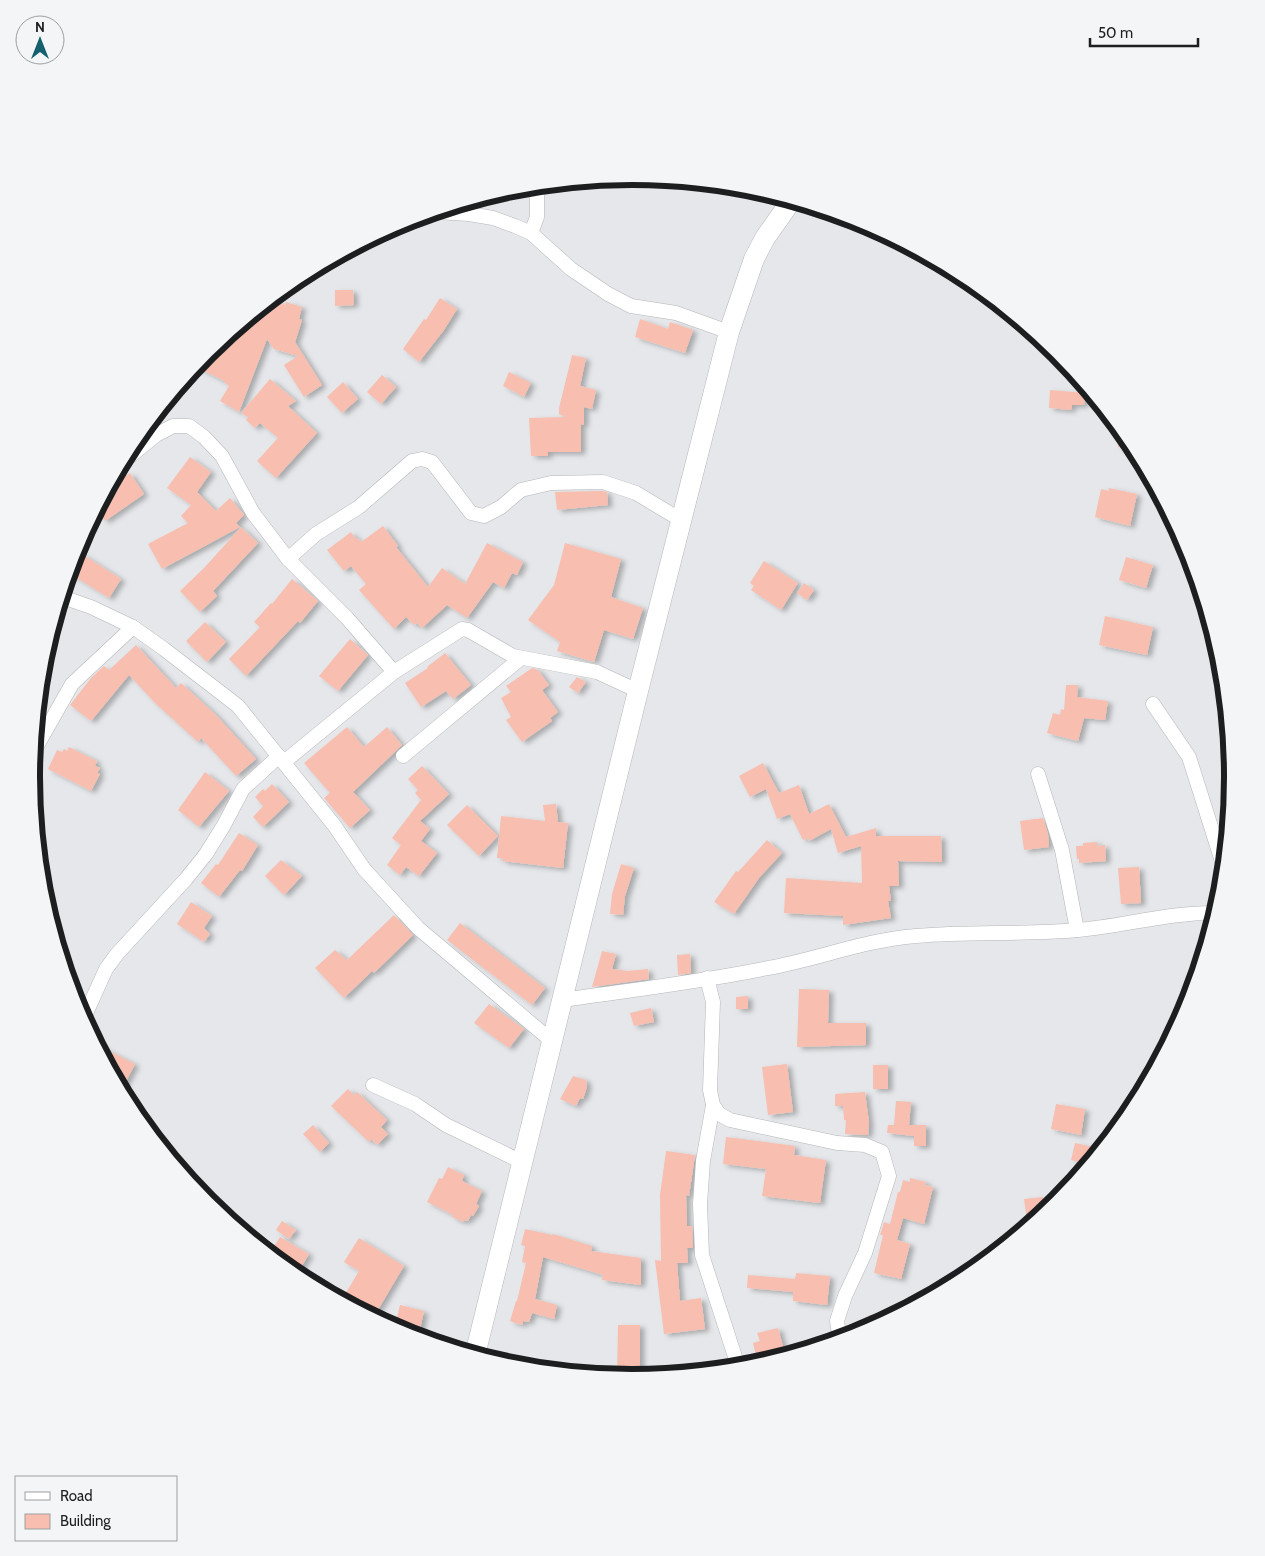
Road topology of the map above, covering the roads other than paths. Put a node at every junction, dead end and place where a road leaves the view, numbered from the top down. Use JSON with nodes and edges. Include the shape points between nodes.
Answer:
{"nodes":[{"id":1,"x":537,"y":194,"type":"edge"},
{"id":2,"x":787,"y":206,"type":"edge"},
{"id":3,"x":455,"y":213,"type":"edge"},
{"id":4,"x":531,"y":233,"type":"junction"},
{"id":5,"x":729,"y":332,"type":"junction"},
{"id":6,"x":141,"y":447,"type":"edge"},
{"id":7,"x":681,"y":520,"type":"junction"},
{"id":8,"x":288,"y":559,"type":"junction"},
{"id":9,"x":68,"y":599,"type":"edge"},
{"id":10,"x":133,"y":627,"type":"junction"},
{"id":11,"x":521,"y":658,"type":"junction"},
{"id":12,"x":394,"y":672,"type":"junction"},
{"id":13,"x":638,"y":692,"type":"junction"},
{"id":14,"x":1153,"y":704,"type":"dead end"},
{"id":15,"x":41,"y":739,"type":"edge"},
{"id":16,"x":403,"y":756,"type":"dead end"},
{"id":17,"x":282,"y":759,"type":"junction"},
{"id":18,"x":1038,"y":774,"type":"dead end"},
{"id":19,"x":1220,"y":855,"type":"edge"},
{"id":20,"x":1209,"y":913,"type":"edge"},
{"id":21,"x":1077,"y":930,"type":"junction"},
{"id":22,"x":707,"y":978,"type":"junction"},
{"id":23,"x":563,"y":1000,"type":"junction"},
{"id":24,"x":88,"y":1011,"type":"edge"},
{"id":25,"x":553,"y":1042,"type":"junction"},
{"id":26,"x":373,"y":1085,"type":"dead end"},
{"id":27,"x":713,"y":1105,"type":"junction"},
{"id":28,"x":522,"y":1162,"type":"junction"},
{"id":29,"x":839,"y":1333,"type":"edge"},
{"id":30,"x":476,"y":1349,"type":"edge"},
{"id":31,"x":736,"y":1361,"type":"edge"}],
"edges":[{"from":1,"to":4,"type":"street","via":[[537,217]]},
{"from":2,"to":5,"type":"main road","via":[[754,260]]},
{"from":3,"to":4,"type":"street","via":[[493,218]]},
{"from":4,"to":5,"type":"street","via":[[571,269],[631,306],[676,313]]},
{"from":5,"to":7,"type":"main road"},
{"from":6,"to":8,"type":"street","via":[[173,426],[188,426],[204,436],[222,456],[253,514]]},
{"from":7,"to":8,"type":"street","via":[[636,493],[603,482],[551,483],[521,490],[484,516],[471,512],[432,462],[422,459],[412,461],[359,507],[316,534]]},
{"from":7,"to":13,"type":"main road"},
{"from":8,"to":12,"type":"street","via":[[348,618]]},
{"from":9,"to":10,"type":"street"},
{"from":10,"to":15,"type":"street","via":[[72,684]]},
{"from":10,"to":17,"type":"street","via":[[238,706]]},
{"from":11,"to":12,"type":"street","via":[[462,629]]},
{"from":11,"to":13,"type":"street","via":[[597,672]]},
{"from":11,"to":16,"type":"street"},
{"from":12,"to":17,"type":"street"},
{"from":13,"to":23,"type":"main road"},
{"from":14,"to":19,"type":"street","via":[[1189,757]]},
{"from":17,"to":24,"type":"street","via":[[243,789],[206,854],[106,969]]},
{"from":17,"to":25,"type":"street","via":[[364,869],[418,928]]},
{"from":18,"to":21,"type":"street","via":[[1062,850]]},
{"from":20,"to":21,"type":"street","via":[[1171,915]]},
{"from":21,"to":22,"type":"street","via":[[915,936]]},
{"from":22,"to":23,"type":"street"},
{"from":22,"to":27,"type":"street","via":[[713,1002],[710,1090]]},
{"from":23,"to":25,"type":"main road"},
{"from":25,"to":28,"type":"main road"},
{"from":26,"to":28,"type":"street"},
{"from":27,"to":29,"type":"street","via":[[719,1114],[730,1120],[837,1143],[864,1145],[882,1152],[889,1176],[865,1253],[837,1321]]},
{"from":27,"to":31,"type":"street","via":[[702,1161],[702,1255]]},
{"from":28,"to":30,"type":"main road"}]}
